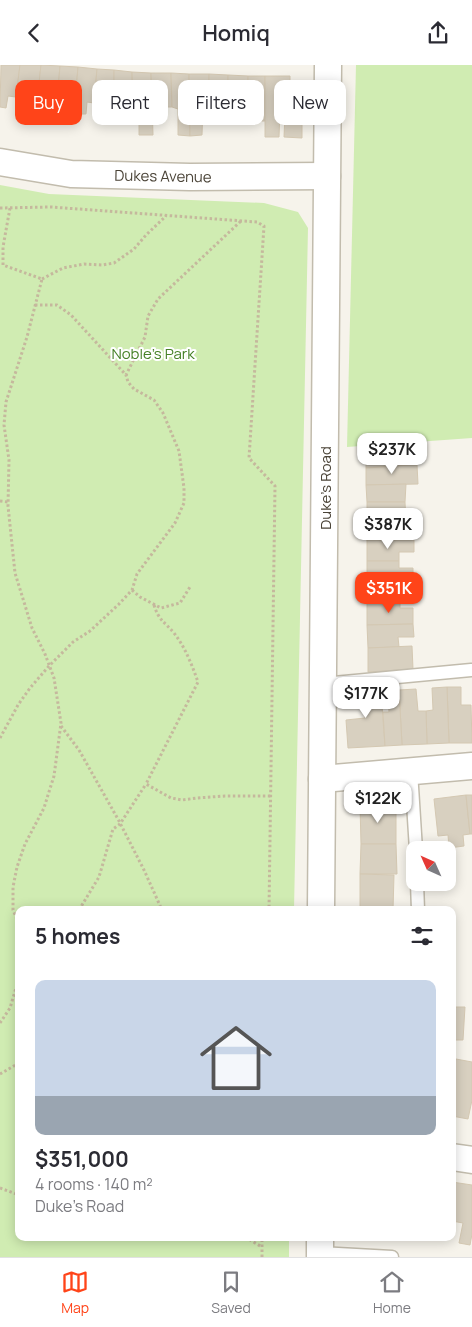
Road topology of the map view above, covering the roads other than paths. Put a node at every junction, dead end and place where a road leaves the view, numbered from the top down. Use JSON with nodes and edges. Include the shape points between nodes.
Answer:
{"nodes":[{"id":1,"x":328,"y":65,"type":"edge"},
{"id":2,"x":0,"y":163,"type":"edge"},
{"id":3,"x":327,"y":176,"type":"junction"},
{"id":4,"x":471,"y":670,"type":"edge"},
{"id":5,"x":323,"y":684,"type":"junction"},
{"id":6,"x":472,"y":766,"type":"edge"},
{"id":7,"x":411,"y":771,"type":"junction"},
{"id":8,"x":322,"y":779,"type":"junction"},
{"id":9,"x":415,"y":841,"type":"edge"},
{"id":10,"x":417,"y":891,"type":"edge"},
{"id":11,"x":321,"y":906,"type":"edge"},
{"id":12,"x":418,"y":906,"type":"edge"},
{"id":13,"x":456,"y":1158,"type":"edge"},
{"id":14,"x":472,"y":1160,"type":"edge"},
{"id":15,"x":320,"y":1249,"type":"edge"},
{"id":16,"x":392,"y":1257,"type":"edge"}],
"edges":[{"from":1,"to":3,"type":"street","name":"Duke's Road"},
{"from":2,"to":3,"type":"street","name":"Dukes Avenue","via":[[71,174]]},
{"from":3,"to":5,"type":"street","name":"Duke's Road"},
{"from":4,"to":5,"type":"lane"},
{"from":5,"to":8,"type":"street","name":"Duke's Road"},
{"from":6,"to":7,"type":"street"},
{"from":7,"to":8,"type":"street"},
{"from":7,"to":9,"type":"lane"},
{"from":8,"to":11,"type":"street","name":"Duke's Road"},
{"from":10,"to":12,"type":"lane"},
{"from":13,"to":14,"type":"street"},
{"from":15,"to":16,"type":"lane"}]}
